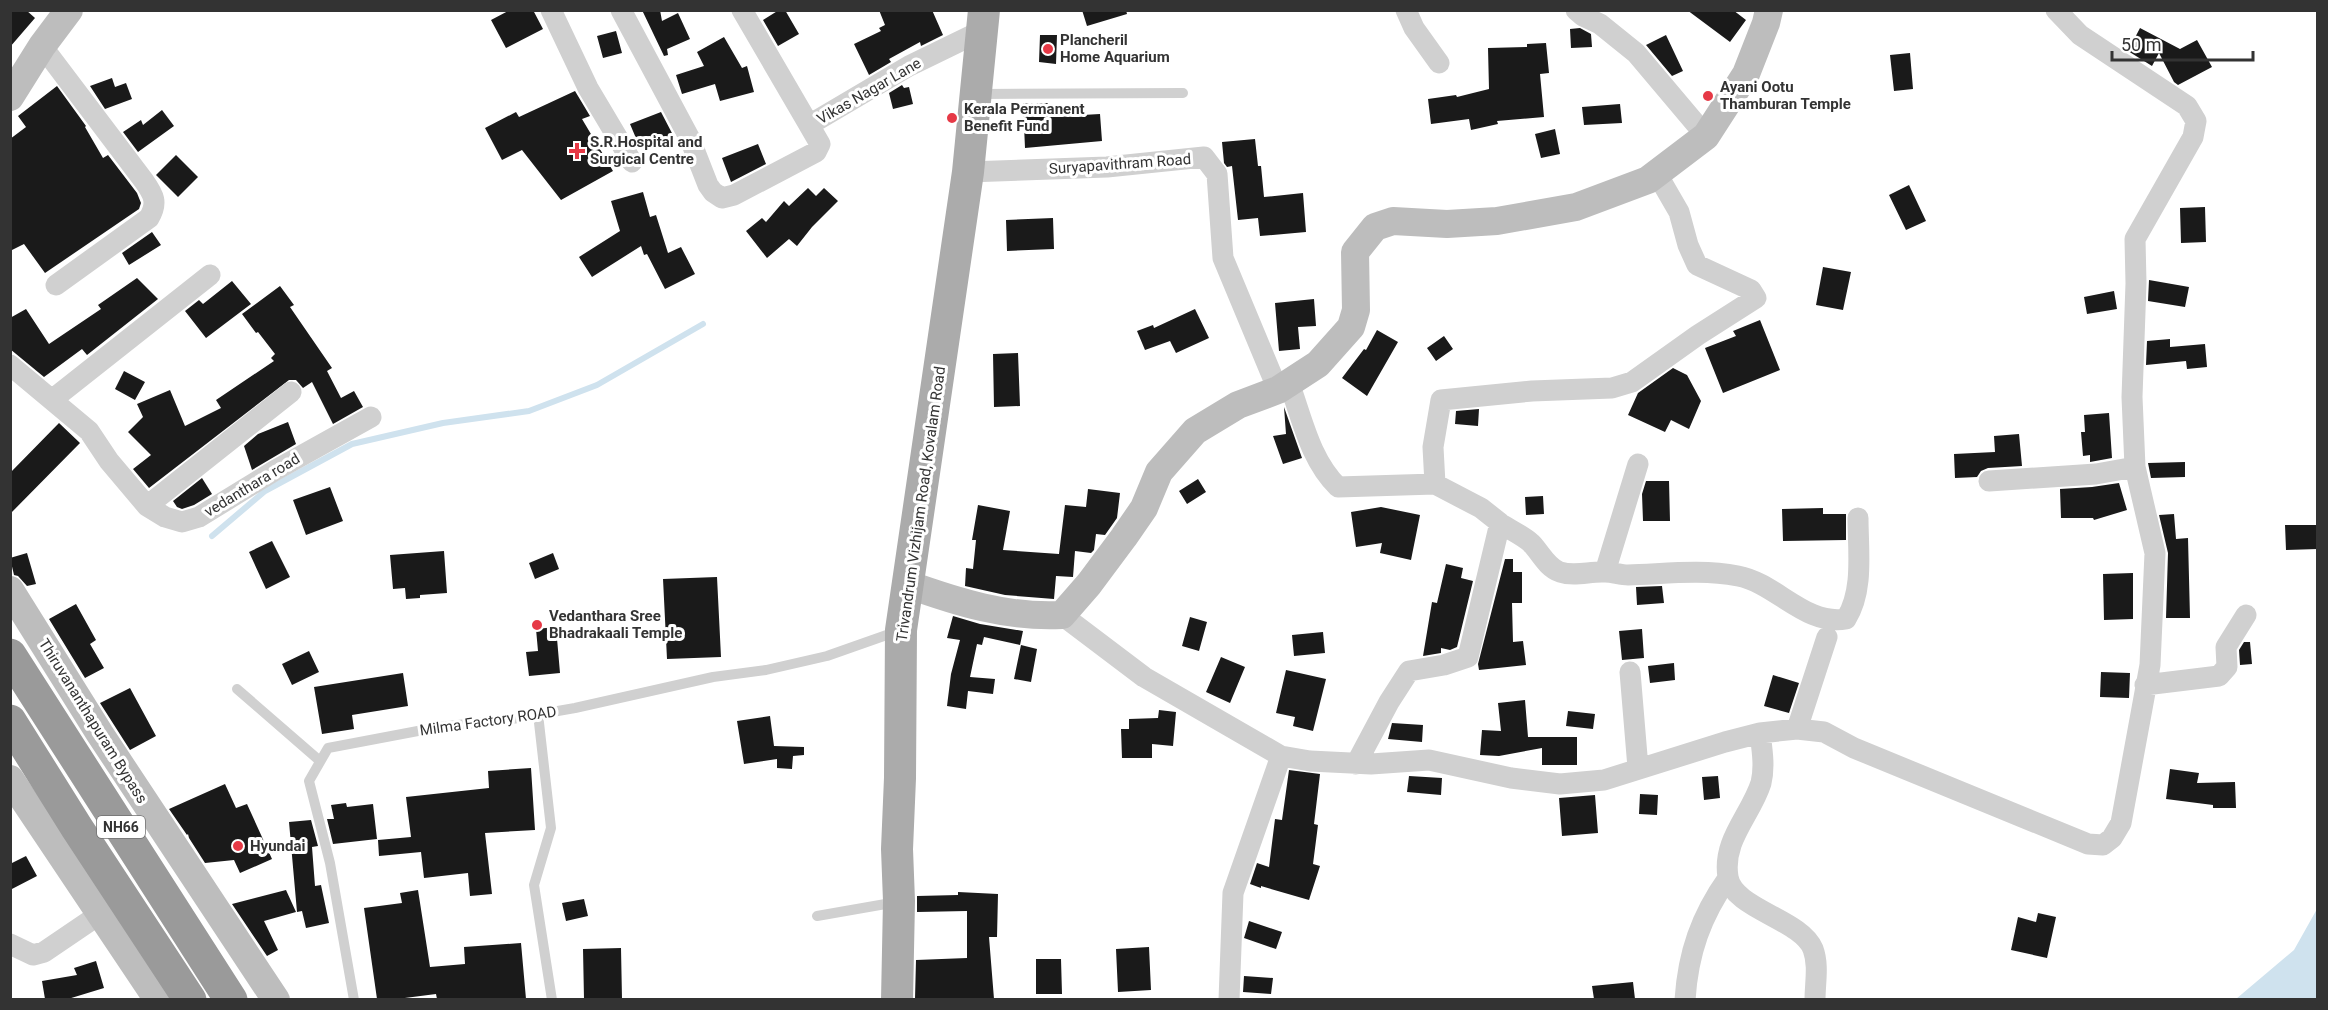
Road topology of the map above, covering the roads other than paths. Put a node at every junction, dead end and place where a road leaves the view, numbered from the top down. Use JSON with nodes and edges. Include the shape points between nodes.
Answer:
{"nodes":[{"id":1,"x":69,"y":10,"type":"edge"},
{"id":2,"x":551,"y":10,"type":"edge"},
{"id":3,"x":621,"y":10,"type":"edge"},
{"id":4,"x":742,"y":10,"type":"edge"},
{"id":5,"x":1406,"y":10,"type":"edge"},
{"id":6,"x":1576,"y":10,"type":"edge"},
{"id":7,"x":1768,"y":10,"type":"edge"},
{"id":8,"x":2056,"y":10,"type":"edge"},
{"id":9,"x":984,"y":20,"type":"edge"},
{"id":10,"x":42,"y":46,"type":"junction"},
{"id":11,"x":1438,"y":63,"type":"dead end"},
{"id":12,"x":1183,"y":93,"type":"dead end"},
{"id":13,"x":976,"y":94,"type":"junction"},
{"id":14,"x":10,"y":97,"type":"edge"},
{"id":15,"x":809,"y":125,"type":"junction"},
{"id":16,"x":1706,"y":136,"type":"junction"},
{"id":17,"x":632,"y":162,"type":"dead end"},
{"id":18,"x":968,"y":172,"type":"junction"},
{"id":19,"x":1657,"y":174,"type":"junction"},
{"id":20,"x":210,"y":275,"type":"dead end"},
{"id":21,"x":56,"y":285,"type":"dead end"},
{"id":22,"x":10,"y":365,"type":"edge"},
{"id":23,"x":1284,"y":386,"type":"junction"},
{"id":24,"x":291,"y":392,"type":"dead end"},
{"id":25,"x":53,"y":399,"type":"junction"},
{"id":26,"x":371,"y":417,"type":"dead end"},
{"id":27,"x":1638,"y":464,"type":"dead end"},
{"id":28,"x":2135,"y":466,"type":"junction"},
{"id":29,"x":1989,"y":481,"type":"dead end"},
{"id":30,"x":1435,"y":484,"type":"junction"},
{"id":31,"x":147,"y":506,"type":"junction"},
{"id":32,"x":1857,"y":518,"type":"dead end"},
{"id":33,"x":1500,"y":524,"type":"junction"},
{"id":34,"x":1605,"y":572,"type":"junction"},
{"id":35,"x":908,"y":584,"type":"junction"},
{"id":36,"x":10,"y":590,"type":"edge"},
{"id":37,"x":1062,"y":615,"type":"junction"},
{"id":38,"x":2246,"y":615,"type":"dead end"},
{"id":39,"x":901,"y":630,"type":"junction"},
{"id":40,"x":1827,"y":637,"type":"dead end"},
{"id":41,"x":10,"y":655,"type":"edge"},
{"id":42,"x":1630,"y":672,"type":"dead end"},
{"id":43,"x":2145,"y":685,"type":"junction"},
{"id":44,"x":237,"y":688,"type":"dead end"},
{"id":45,"x":538,"y":714,"type":"junction"},
{"id":46,"x":10,"y":721,"type":"edge"},
{"id":47,"x":1797,"y":729,"type":"junction"},
{"id":48,"x":1760,"y":733,"type":"junction"},
{"id":49,"x":1281,"y":756,"type":"junction"},
{"id":50,"x":320,"y":760,"type":"junction"},
{"id":51,"x":1356,"y":764,"type":"junction"},
{"id":52,"x":1638,"y":768,"type":"junction"},
{"id":53,"x":10,"y":779,"type":"edge"},
{"id":54,"x":1728,"y":878,"type":"junction"},
{"id":55,"x":899,"y":901,"type":"junction"},
{"id":56,"x":100,"y":914,"type":"junction"},
{"id":57,"x":817,"y":916,"type":"dead end"},
{"id":58,"x":10,"y":944,"type":"edge"},
{"id":59,"x":158,"y":999,"type":"edge"},
{"id":60,"x":190,"y":999,"type":"edge"},
{"id":61,"x":231,"y":999,"type":"edge"},
{"id":62,"x":276,"y":999,"type":"edge"},
{"id":63,"x":354,"y":999,"type":"edge"},
{"id":64,"x":552,"y":999,"type":"edge"},
{"id":65,"x":897,"y":999,"type":"edge"},
{"id":66,"x":1229,"y":999,"type":"edge"},
{"id":67,"x":1685,"y":999,"type":"edge"},
{"id":68,"x":1815,"y":999,"type":"edge"}],
"edges":[{"from":1,"to":10,"type":"main road"},
{"from":2,"to":17,"type":"street","via":[[588,88]]},
{"from":3,"to":15,"type":"street","via":[[690,139],[708,185],[722,198],[816,152],[820,144]]},
{"from":4,"to":15,"type":"street","name":"Vikas Nagar Lane"},
{"from":5,"to":11,"type":"street"},
{"from":6,"to":16,"type":"street","via":[[1636,52]]},
{"from":7,"to":16,"type":"main road","via":[[1746,74]]},
{"from":8,"to":28,"type":"street","via":[[2080,35],[2187,106],[2196,121],[2193,137],[2135,239]]},
{"from":9,"to":13,"type":"main road","name":"Trivandrum Vizhijam Road, Kovalam Road"},
{"from":9,"to":15,"type":"street","name":"Vikas Nagar Lane"},
{"from":10,"to":14,"type":"main road"},
{"from":10,"to":21,"type":"street","via":[[156,201],[149,218]]},
{"from":12,"to":13,"type":"lane"},
{"from":13,"to":18,"type":"main road","name":"Trivandrum Vizhijam Road, Kovalam Road"},
{"from":16,"to":19,"type":"main road"},
{"from":18,"to":23,"type":"street","name":"Suryapavithram Road","via":[[1107,167],[1204,157],[1216,174],[1223,258]]},
{"from":18,"to":35,"type":"main road","name":"Trivandrum Vizhijam Road, Kovalam Road"},
{"from":19,"to":23,"type":"main road","via":[[1576,207],[1497,221],[1392,221],[1374,227],[1355,252],[1356,310],[1351,327],[1318,364]]},
{"from":19,"to":30,"type":"street","via":[[1679,212],[1697,265],[1751,290],[1756,298],[1632,382],[1612,388],[1441,400],[1433,447]]},
{"from":20,"to":25,"type":"street"},
{"from":22,"to":25,"type":"street","name":"vedanthara road"},
{"from":23,"to":30,"type":"street","via":[[1316,457],[1338,487]]},
{"from":23,"to":37,"type":"main road","via":[[1238,405],[1195,431],[1159,472],[1144,508]]},
{"from":24,"to":31,"type":"street"},
{"from":25,"to":31,"type":"street","name":"vedanthara road","via":[[89,431]]},
{"from":26,"to":31,"type":"street","name":"vedanthara road","via":[[199,518],[182,522]]},
{"from":27,"to":34,"type":"street"},
{"from":28,"to":29,"type":"street","via":[[2096,474]]},
{"from":28,"to":43,"type":"street","via":[[2156,553],[2150,665]]},
{"from":30,"to":33,"type":"street","via":[[1481,508]]},
{"from":32,"to":34,"type":"street","via":[[1857,581],[1846,619],[1817,617],[1740,576]]},
{"from":33,"to":34,"type":"street","via":[[1530,542],[1558,572]]},
{"from":33,"to":51,"type":"street","via":[[1468,657],[1409,671]]},
{"from":35,"to":37,"type":"main road","via":[[969,605],[1035,617]]},
{"from":35,"to":39,"type":"main road","name":"Trivandrum Vizhijam Road, Kovalam Road"},
{"from":36,"to":62,"type":"main road","name":"Thiruvananthapuram Bypass","via":[[100,734]]},
{"from":37,"to":49,"type":"street","via":[[1144,676]]},
{"from":38,"to":43,"type":"street","via":[[2226,647],[2227,668],[2219,676]]},
{"from":39,"to":45,"type":"lane","name":"Milma Factory ROAD","via":[[827,656]]},
{"from":39,"to":55,"type":"main road","name":"Trivandrum Vizhijam Road, Kovalam Road"},
{"from":40,"to":47,"type":"street"},
{"from":41,"to":61,"type":"highway","number":"NH66"},
{"from":42,"to":52,"type":"street"},
{"from":43,"to":47,"type":"street","via":[[2121,823],[2103,845],[2088,844],[2030,822],[1824,732]]},
{"from":44,"to":50,"type":"lane"},
{"from":45,"to":50,"type":"lane","name":"Milma Factory ROAD","via":[[328,748]]},
{"from":45,"to":64,"type":"lane","via":[[551,828],[534,885]]},
{"from":46,"to":60,"type":"highway","number":"NH66"},
{"from":47,"to":48,"type":"street"},
{"from":48,"to":52,"type":"street"},
{"from":48,"to":54,"type":"street","via":[[1761,783],[1739,824],[1728,856]]},
{"from":49,"to":51,"type":"street"},
{"from":49,"to":66,"type":"street","via":[[1233,893]]},
{"from":50,"to":63,"type":"lane","via":[[309,781],[330,863]]},
{"from":51,"to":52,"type":"street","via":[[1428,760],[1560,784],[1604,780]]},
{"from":53,"to":56,"type":"main road"},
{"from":54,"to":67,"type":"street","via":[[1711,902],[1691,952]]},
{"from":54,"to":68,"type":"street","via":[[1750,903],[1808,940],[1816,966]]},
{"from":55,"to":57,"type":"lane"},
{"from":55,"to":65,"type":"main road","name":"Trivandrum Vizhijam Road, Kovalam Road"},
{"from":56,"to":58,"type":"street","via":[[33,956]]},
{"from":56,"to":59,"type":"main road"}]}
